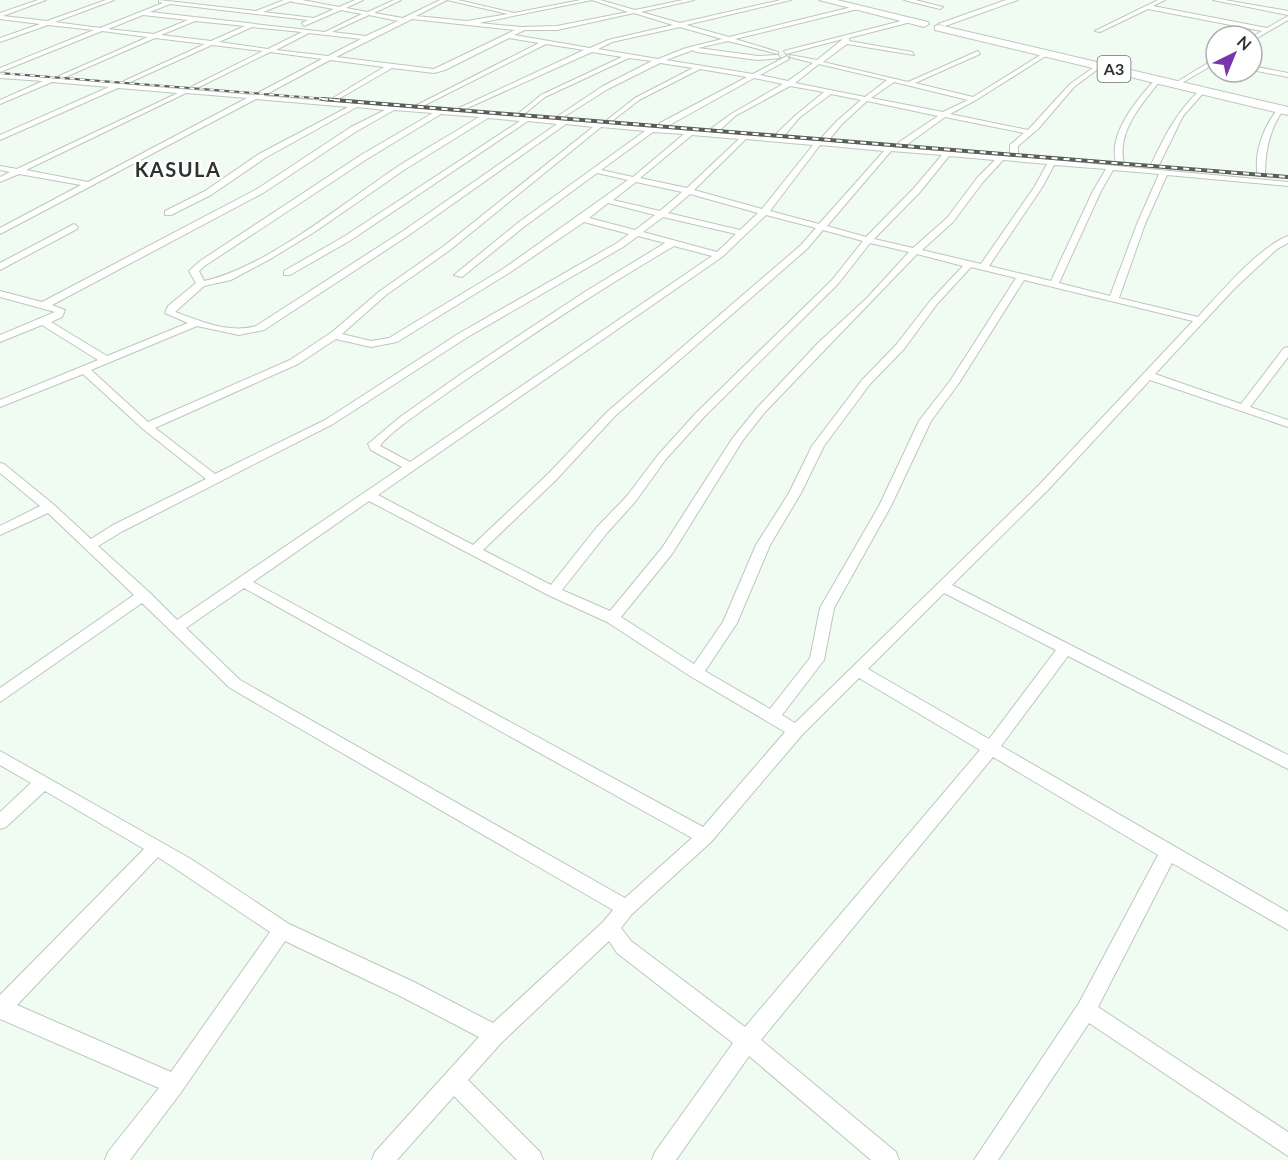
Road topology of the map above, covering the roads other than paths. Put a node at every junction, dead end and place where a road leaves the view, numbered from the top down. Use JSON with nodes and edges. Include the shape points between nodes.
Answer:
{"nodes":[{"id":1,"x":43,"y":0,"type":"edge"},
{"id":2,"x":111,"y":0,"type":"edge"},
{"id":3,"x":153,"y":0,"type":"edge"},
{"id":4,"x":291,"y":0,"type":"edge"},
{"id":5,"x":360,"y":0,"type":"edge"},
{"id":6,"x":398,"y":0,"type":"edge"},
{"id":7,"x":444,"y":0,"type":"edge"},
{"id":8,"x":450,"y":0,"type":"edge"},
{"id":9,"x":589,"y":0,"type":"edge"},
{"id":10,"x":594,"y":0,"type":"edge"},
{"id":11,"x":691,"y":0,"type":"edge"},
{"id":12,"x":788,"y":0,"type":"edge"},
{"id":13,"x":824,"y":0,"type":"edge"},
{"id":14,"x":831,"y":0,"type":"edge"},
{"id":15,"x":907,"y":0,"type":"edge"},
{"id":16,"x":1003,"y":0,"type":"edge"},
{"id":17,"x":1014,"y":0,"type":"edge"},
{"id":18,"x":1162,"y":0,"type":"edge"},
{"id":19,"x":1216,"y":0,"type":"edge"},
{"id":20,"x":919,"y":1,"type":"edge"},
{"id":21,"x":170,"y":2,"type":"junction"},
{"id":22,"x":1148,"y":7,"type":"junction"},
{"id":23,"x":856,"y":8,"type":"junction"},
{"id":24,"x":940,"y":8,"type":"dead end"},
{"id":25,"x":1259,"y":8,"type":"junction"},
{"id":26,"x":339,"y":9,"type":"junction"},
{"id":27,"x":634,"y":12,"type":"junction"},
{"id":28,"x":142,"y":13,"type":"junction"},
{"id":29,"x":255,"y":13,"type":"junction"},
{"id":30,"x":366,"y":13,"type":"junction"},
{"id":31,"x":1250,"y":13,"type":"dead end"},
{"id":32,"x":1288,"y":13,"type":"edge"},
{"id":33,"x":517,"y":14,"type":"junction"},
{"id":34,"x":0,"y":16,"type":"edge"},
{"id":35,"x":406,"y":18,"type":"junction"},
{"id":36,"x":1241,"y":18,"type":"dead end"},
{"id":37,"x":1288,"y":18,"type":"edge"},
{"id":38,"x":195,"y":19,"type":"junction"},
{"id":39,"x":312,"y":19,"type":"junction"},
{"id":40,"x":909,"y":21,"type":"junction"},
{"id":41,"x":46,"y":23,"type":"junction"},
{"id":42,"x":468,"y":23,"type":"junction"},
{"id":43,"x":1232,"y":23,"type":"junction"},
{"id":44,"x":251,"y":25,"type":"junction"},
{"id":45,"x":679,"y":25,"type":"junction"},
{"id":46,"x":935,"y":25,"type":"junction"},
{"id":47,"x":294,"y":28,"type":"junction"},
{"id":48,"x":520,"y":29,"type":"junction"},
{"id":49,"x":99,"y":30,"type":"junction"},
{"id":50,"x":1268,"y":30,"type":"junction"},
{"id":51,"x":309,"y":31,"type":"junction"},
{"id":52,"x":1098,"y":31,"type":"dead end"},
{"id":53,"x":1264,"y":32,"type":"edge"},
{"id":54,"x":325,"y":33,"type":"junction"},
{"id":55,"x":154,"y":36,"type":"junction"},
{"id":56,"x":507,"y":36,"type":"junction"},
{"id":57,"x":367,"y":38,"type":"junction"},
{"id":58,"x":728,"y":39,"type":"junction"},
{"id":59,"x":0,"y":40,"type":"edge"},
{"id":60,"x":846,"y":40,"type":"junction"},
{"id":61,"x":545,"y":42,"type":"junction"},
{"id":62,"x":210,"y":44,"type":"junction"},
{"id":63,"x":687,"y":49,"type":"junction"},
{"id":64,"x":590,"y":50,"type":"junction"},
{"id":65,"x":266,"y":51,"type":"junction"},
{"id":66,"x":978,"y":53,"type":"dead end"},
{"id":67,"x":1047,"y":53,"type":"junction"},
{"id":68,"x":912,"y":54,"type":"dead end"},
{"id":69,"x":776,"y":55,"type":"junction"},
{"id":70,"x":788,"y":56,"type":"junction"},
{"id":71,"x":628,"y":57,"type":"junction"},
{"id":72,"x":328,"y":59,"type":"junction"},
{"id":73,"x":1079,"y":60,"type":"junction"},
{"id":74,"x":658,"y":61,"type":"junction"},
{"id":75,"x":817,"y":62,"type":"junction"},
{"id":76,"x":390,"y":66,"type":"junction"},
{"id":77,"x":1099,"y":66,"type":"junction"},
{"id":78,"x":1204,"y":67,"type":"edge"},
{"id":79,"x":700,"y":68,"type":"junction"},
{"id":80,"x":1264,"y":70,"type":"edge"},
{"id":81,"x":0,"y":73,"type":"edge"},
{"id":82,"x":1288,"y":75,"type":"edge"},
{"id":83,"x":61,"y":76,"type":"junction"},
{"id":84,"x":753,"y":76,"type":"junction"},
{"id":85,"x":52,"y":80,"type":"junction"},
{"id":86,"x":892,"y":80,"type":"junction"},
{"id":87,"x":1158,"y":80,"type":"junction"},
{"id":88,"x":126,"y":82,"type":"junction"},
{"id":89,"x":790,"y":83,"type":"junction"},
{"id":90,"x":1178,"y":83,"type":"junction"},
{"id":91,"x":908,"y":84,"type":"junction"},
{"id":92,"x":118,"y":86,"type":"junction"},
{"id":93,"x":194,"y":88,"type":"junction"},
{"id":94,"x":1202,"y":90,"type":"junction"},
{"id":95,"x":830,"y":91,"type":"junction"},
{"id":96,"x":186,"y":92,"type":"junction"},
{"id":97,"x":263,"y":93,"type":"junction"},
{"id":98,"x":254,"y":98,"type":"junction"},
{"id":99,"x":866,"y":98,"type":"junction"},
{"id":100,"x":335,"y":99,"type":"junction"},
{"id":101,"x":974,"y":99,"type":"junction"},
{"id":102,"x":0,"y":102,"type":"edge"},
{"id":103,"x":354,"y":106,"type":"junction"},
{"id":104,"x":419,"y":106,"type":"junction"},
{"id":105,"x":391,"y":109,"type":"junction"},
{"id":106,"x":461,"y":109,"type":"junction"},
{"id":107,"x":1286,"y":110,"type":"edge"},
{"id":108,"x":440,"y":112,"type":"junction"},
{"id":109,"x":942,"y":115,"type":"junction"},
{"id":110,"x":486,"y":116,"type":"junction"},
{"id":111,"x":524,"y":117,"type":"junction"},
{"id":112,"x":561,"y":120,"type":"junction"},
{"id":113,"x":609,"y":122,"type":"junction"},
{"id":114,"x":598,"y":126,"type":"junction"},
{"id":115,"x":663,"y":126,"type":"junction"},
{"id":116,"x":715,"y":130,"type":"junction"},
{"id":117,"x":650,"y":131,"type":"junction"},
{"id":118,"x":1029,"y":132,"type":"junction"},
{"id":119,"x":689,"y":134,"type":"junction"},
{"id":120,"x":780,"y":135,"type":"junction"},
{"id":121,"x":0,"y":138,"type":"edge"},
{"id":122,"x":743,"y":139,"type":"junction"},
{"id":123,"x":821,"y":142,"type":"junction"},
{"id":124,"x":902,"y":144,"type":"junction"},
{"id":125,"x":889,"y":149,"type":"junction"},
{"id":126,"x":947,"y":154,"type":"junction"},
{"id":127,"x":1014,"y":154,"type":"junction"},
{"id":128,"x":1001,"y":158,"type":"junction"},
{"id":129,"x":1052,"y":162,"type":"junction"},
{"id":130,"x":1116,"y":165,"type":"junction"},
{"id":131,"x":1155,"y":165,"type":"junction"},
{"id":132,"x":0,"y":168,"type":"edge"},
{"id":133,"x":18,"y":171,"type":"junction"},
{"id":134,"x":596,"y":171,"type":"junction"},
{"id":135,"x":1164,"y":172,"type":"junction"},
{"id":136,"x":1261,"y":174,"type":"junction"},
{"id":137,"x":1288,"y":176,"type":"edge"},
{"id":138,"x":636,"y":178,"type":"junction"},
{"id":139,"x":0,"y":180,"type":"edge"},
{"id":140,"x":88,"y":184,"type":"junction"},
{"id":141,"x":1288,"y":184,"type":"edge"},
{"id":142,"x":688,"y":191,"type":"junction"},
{"id":143,"x":604,"y":200,"type":"junction"},
{"id":144,"x":765,"y":211,"type":"junction"},
{"id":145,"x":168,"y":213,"type":"dead end"},
{"id":146,"x":661,"y":214,"type":"junction"},
{"id":147,"x":580,"y":218,"type":"junction"},
{"id":148,"x":74,"y":227,"type":"dead end"},
{"id":149,"x":822,"y":228,"type":"junction"},
{"id":150,"x":0,"y":231,"type":"edge"},
{"id":151,"x":637,"y":233,"type":"junction"},
{"id":152,"x":742,"y":233,"type":"junction"},
{"id":153,"x":1288,"y":239,"type":"edge"},
{"id":154,"x":868,"y":240,"type":"junction"},
{"id":155,"x":675,"y":242,"type":"junction"},
{"id":156,"x":915,"y":251,"type":"junction"},
{"id":157,"x":719,"y":255,"type":"junction"},
{"id":158,"x":969,"y":264,"type":"junction"},
{"id":159,"x":0,"y":267,"type":"edge"},
{"id":160,"x":983,"y":268,"type":"junction"},
{"id":161,"x":287,"y":273,"type":"dead end"},
{"id":162,"x":459,"y":275,"type":"dead end"},
{"id":163,"x":1021,"y":277,"type":"junction"},
{"id":164,"x":201,"y":284,"type":"junction"},
{"id":165,"x":1054,"y":284,"type":"junction"},
{"id":166,"x":0,"y":294,"type":"edge"},
{"id":167,"x":1114,"y":299,"type":"junction"},
{"id":168,"x":44,"y":305,"type":"junction"},
{"id":169,"x":1200,"y":320,"type":"junction"},
{"id":170,"x":44,"y":322,"type":"junction"},
{"id":171,"x":196,"y":323,"type":"junction"},
{"id":172,"x":334,"y":335,"type":"junction"},
{"id":173,"x":0,"y":339,"type":"edge"},
{"id":174,"x":1288,"y":350,"type":"edge"},
{"id":175,"x":104,"y":359,"type":"junction"},
{"id":176,"x":83,"y":368,"type":"junction"},
{"id":177,"x":1147,"y":375,"type":"junction"},
{"id":178,"x":0,"y":404,"type":"edge"},
{"id":179,"x":1243,"y":408,"type":"junction"},
{"id":180,"x":1288,"y":424,"type":"edge"},
{"id":181,"x":147,"y":427,"type":"junction"},
{"id":182,"x":0,"y":467,"type":"edge"},
{"id":183,"x":411,"y":467,"type":"junction"},
{"id":184,"x":214,"y":479,"type":"junction"},
{"id":185,"x":369,"y":496,"type":"junction"},
{"id":186,"x":49,"y":507,"type":"junction"},
{"id":187,"x":0,"y":531,"type":"edge"},
{"id":188,"x":89,"y":546,"type":"junction"},
{"id":189,"x":474,"y":551,"type":"junction"},
{"id":190,"x":243,"y":582,"type":"junction"},
{"id":191,"x":942,"y":586,"type":"junction"},
{"id":192,"x":553,"y":592,"type":"junction"},
{"id":193,"x":144,"y":595,"type":"junction"},
{"id":194,"x":612,"y":618,"type":"junction"},
{"id":195,"x":176,"y":628,"type":"junction"},
{"id":196,"x":1066,"y":648,"type":"junction"},
{"id":197,"x":859,"y":671,"type":"junction"},
{"id":198,"x":695,"y":672,"type":"junction"},
{"id":199,"x":0,"y":696,"type":"edge"},
{"id":200,"x":773,"y":716,"type":"junction"},
{"id":201,"x":796,"y":731,"type":"junction"},
{"id":202,"x":990,"y":749,"type":"junction"},
{"id":203,"x":0,"y":757,"type":"edge"},
{"id":204,"x":1288,"y":762,"type":"edge"},
{"id":205,"x":44,"y":782,"type":"junction"},
{"id":206,"x":0,"y":822,"type":"edge"},
{"id":207,"x":705,"y":837,"type":"junction"},
{"id":208,"x":157,"y":847,"type":"junction"},
{"id":209,"x":1168,"y":853,"type":"junction"},
{"id":210,"x":626,"y":908,"type":"junction"},
{"id":211,"x":1288,"y":922,"type":"edge"},
{"id":212,"x":610,"y":928,"type":"junction"},
{"id":213,"x":282,"y":930,"type":"junction"},
{"id":214,"x":0,"y":1008,"type":"edge"},
{"id":215,"x":1086,"y":1010,"type":"junction"},
{"id":216,"x":495,"y":1035,"type":"junction"},
{"id":217,"x":747,"y":1041,"type":"junction"},
{"id":218,"x":453,"y":1080,"type":"junction"},
{"id":219,"x":175,"y":1084,"type":"junction"},
{"id":220,"x":1288,"y":1145,"type":"edge"},
{"id":221,"x":116,"y":1160,"type":"edge"},
{"id":222,"x":383,"y":1160,"type":"edge"},
{"id":223,"x":532,"y":1160,"type":"edge"},
{"id":224,"x":663,"y":1160,"type":"edge"},
{"id":225,"x":888,"y":1160,"type":"edge"},
{"id":226,"x":985,"y":1160,"type":"edge"}],
"edges":[{"from":1,"to":34,"type":"street"},
{"from":2,"to":41,"type":"street"},
{"from":3,"to":21,"type":"street"},
{"from":4,"to":26,"type":"street"},
{"from":4,"to":29,"type":"street"},
{"from":5,"to":26,"type":"street"},
{"from":6,"to":30,"type":"street"},
{"from":7,"to":35,"type":"street"},
{"from":8,"to":33,"type":"street"},
{"from":9,"to":33,"type":"street"},
{"from":10,"to":27,"type":"street"},
{"from":11,"to":27,"type":"street"},
{"from":12,"to":45,"type":"street"},
{"from":13,"to":23,"type":"highway","number":"A3"},
{"from":14,"to":46,"type":"highway","number":"A3"},
{"from":15,"to":20,"type":"street"},
{"from":16,"to":46,"type":"street"},
{"from":17,"to":46,"type":"street"},
{"from":18,"to":22,"type":"street"},
{"from":19,"to":25,"type":"street"},
{"from":20,"to":24,"type":"street"},
{"from":21,"to":28,"type":"street"},
{"from":21,"to":29,"type":"street"},
{"from":22,"to":43,"type":"street"},
{"from":22,"to":52,"type":"street"},
{"from":23,"to":40,"type":"highway","number":"A3"},
{"from":23,"to":58,"type":"street"},
{"from":25,"to":31,"type":"street"},
{"from":25,"to":32,"type":"street"},
{"from":26,"to":30,"type":"street"},
{"from":26,"to":39,"type":"street"},
{"from":27,"to":45,"type":"street"},
{"from":27,"to":48,"type":"street","via":[[557,28]]},
{"from":28,"to":38,"type":"street"},
{"from":28,"to":49,"type":"street"},
{"from":29,"to":39,"type":"street"},
{"from":30,"to":35,"type":"street"},
{"from":30,"to":54,"type":"street"},
{"from":33,"to":42,"type":"street"},
{"from":34,"to":41,"type":"street"},
{"from":35,"to":42,"type":"street"},
{"from":35,"to":57,"type":"street"},
{"from":36,"to":43,"type":"street"},
{"from":37,"to":50,"type":"street"},
{"from":38,"to":44,"type":"street"},
{"from":38,"to":55,"type":"street"},
{"from":39,"to":47,"type":"street"},
{"from":40,"to":46,"type":"highway","number":"A3"},
{"from":40,"to":60,"type":"street"},
{"from":41,"to":49,"type":"street"},
{"from":41,"to":59,"type":"street"},
{"from":42,"to":48,"type":"street"},
{"from":43,"to":50,"type":"street"},
{"from":44,"to":47,"type":"street"},
{"from":44,"to":62,"type":"street"},
{"from":45,"to":58,"type":"street"},
{"from":45,"to":64,"type":"street","via":[[610,41]]},
{"from":46,"to":67,"type":"highway","number":"A3"},
{"from":46,"to":73,"type":"highway","number":"A3"},
{"from":47,"to":51,"type":"street"},
{"from":48,"to":56,"type":"street"},
{"from":49,"to":55,"type":"street"},
{"from":49,"to":81,"type":"street"},
{"from":50,"to":53,"type":"street"},
{"from":51,"to":54,"type":"street"},
{"from":51,"to":65,"type":"street"},
{"from":54,"to":57,"type":"street"},
{"from":55,"to":62,"type":"street"},
{"from":55,"to":83,"type":"street"},
{"from":56,"to":61,"type":"street"},
{"from":56,"to":76,"type":"street","via":[[443,69]]},
{"from":57,"to":72,"type":"street"},
{"from":58,"to":63,"type":"street"},
{"from":58,"to":69,"type":"street"},
{"from":60,"to":68,"type":"street"},
{"from":60,"to":70,"type":"street"},
{"from":60,"to":75,"type":"street"},
{"from":61,"to":64,"type":"street"},
{"from":61,"to":104,"type":"street"},
{"from":62,"to":65,"type":"street"},
{"from":62,"to":88,"type":"street"},
{"from":63,"to":69,"type":"street","via":[[758,58]]},
{"from":63,"to":74,"type":"street"},
{"from":64,"to":71,"type":"street"},
{"from":64,"to":106,"type":"street"},
{"from":65,"to":72,"type":"street"},
{"from":65,"to":93,"type":"street"},
{"from":66,"to":91,"type":"street"},
{"from":67,"to":73,"type":"highway","number":"A3"},
{"from":67,"to":101,"type":"street"},
{"from":69,"to":70,"type":"street"},
{"from":70,"to":75,"type":"street"},
{"from":70,"to":84,"type":"street"},
{"from":71,"to":74,"type":"street"},
{"from":71,"to":111,"type":"street","via":[[543,96]]},
{"from":72,"to":76,"type":"street"},
{"from":72,"to":97,"type":"street"},
{"from":73,"to":77,"type":"highway","number":"A3"},
{"from":73,"to":90,"type":"highway","number":"A3"},
{"from":74,"to":79,"type":"street"},
{"from":74,"to":112,"type":"street","via":[[581,102]]},
{"from":75,"to":86,"type":"street"},
{"from":75,"to":89,"type":"street"},
{"from":76,"to":100,"type":"street"},
{"from":77,"to":87,"type":"highway","number":"A3"},
{"from":77,"to":118,"type":"street","via":[[1069,87]]},
{"from":78,"to":90,"type":"street"},
{"from":79,"to":84,"type":"street"},
{"from":79,"to":113,"type":"street","via":[[637,99]]},
{"from":80,"to":82,"type":"street"},
{"from":81,"to":83,"type":"street"},
{"from":81,"to":85,"type":"street"},
{"from":83,"to":88,"type":"street"},
{"from":84,"to":89,"type":"street"},
{"from":84,"to":115,"type":"street"},
{"from":85,"to":92,"type":"street"},
{"from":85,"to":102,"type":"street"},
{"from":86,"to":91,"type":"street"},
{"from":86,"to":99,"type":"street"},
{"from":87,"to":94,"type":"highway","number":"A3"},
{"from":87,"to":130,"type":"street","via":[[1138,104],[1122,136]]},
{"from":88,"to":93,"type":"street"},
{"from":89,"to":95,"type":"street"},
{"from":89,"to":116,"type":"street","via":[[733,115]]},
{"from":90,"to":107,"type":"highway","number":"A3"},
{"from":91,"to":101,"type":"street"},
{"from":92,"to":96,"type":"street"},
{"from":92,"to":121,"type":"street"},
{"from":93,"to":97,"type":"street"},
{"from":94,"to":107,"type":"highway","number":"A3"},
{"from":94,"to":131,"type":"street","via":[[1176,121]]},
{"from":95,"to":99,"type":"street"},
{"from":95,"to":120,"type":"street"},
{"from":96,"to":98,"type":"street"},
{"from":96,"to":133,"type":"street"},
{"from":97,"to":98,"type":"street"},
{"from":97,"to":100,"type":"street"},
{"from":98,"to":103,"type":"street"},
{"from":98,"to":140,"type":"street"},
{"from":99,"to":109,"type":"street"},
{"from":99,"to":123,"type":"street"},
{"from":100,"to":104,"type":"street"},
{"from":101,"to":109,"type":"street"},
{"from":103,"to":105,"type":"street"},
{"from":103,"to":145,"type":"street"},
{"from":104,"to":106,"type":"street"},
{"from":105,"to":108,"type":"street"},
{"from":105,"to":168,"type":"street","via":[[260,191]]},
{"from":106,"to":111,"type":"street"},
{"from":107,"to":136,"type":"street","via":[[1269,124]]},
{"from":108,"to":110,"type":"street"},
{"from":108,"to":164,"type":"street","via":[[364,157],[204,263],[194,271]]},
{"from":109,"to":118,"type":"street"},
{"from":109,"to":124,"type":"street"},
{"from":110,"to":111,"type":"street"},
{"from":110,"to":164,"type":"street","via":[[269,256],[228,278]]},
{"from":111,"to":112,"type":"street"},
{"from":111,"to":161,"type":"street","via":[[348,238]]},
{"from":112,"to":113,"type":"street"},
{"from":112,"to":114,"type":"street"},
{"from":112,"to":171,"type":"street","via":[[406,233],[260,328],[250,333],[236,332]]},
{"from":113,"to":115,"type":"street"},
{"from":114,"to":117,"type":"street"},
{"from":114,"to":172,"type":"street"},
{"from":115,"to":116,"type":"street"},
{"from":116,"to":120,"type":"street"},
{"from":117,"to":119,"type":"street"},
{"from":117,"to":134,"type":"street"},
{"from":118,"to":127,"type":"street","via":[[1014,146]]},
{"from":119,"to":122,"type":"street"},
{"from":119,"to":138,"type":"street"},
{"from":120,"to":123,"type":"street"},
{"from":122,"to":123,"type":"street"},
{"from":122,"to":142,"type":"street"},
{"from":123,"to":124,"type":"street"},
{"from":123,"to":125,"type":"street"},
{"from":123,"to":144,"type":"street"},
{"from":124,"to":127,"type":"street"},
{"from":125,"to":126,"type":"street"},
{"from":125,"to":149,"type":"street"},
{"from":126,"to":128,"type":"street"},
{"from":126,"to":154,"type":"street"},
{"from":127,"to":130,"type":"street"},
{"from":128,"to":129,"type":"street"},
{"from":128,"to":156,"type":"street","via":[[950,220]]},
{"from":129,"to":130,"type":"street"},
{"from":129,"to":160,"type":"street"},
{"from":130,"to":131,"type":"street"},
{"from":130,"to":135,"type":"street"},
{"from":130,"to":165,"type":"street","via":[[1097,191]]},
{"from":131,"to":136,"type":"street"},
{"from":132,"to":133,"type":"street"},
{"from":133,"to":139,"type":"street"},
{"from":133,"to":140,"type":"street"},
{"from":134,"to":138,"type":"street"},
{"from":134,"to":162,"type":"street"},
{"from":135,"to":141,"type":"street"},
{"from":135,"to":167,"type":"street"},
{"from":136,"to":137,"type":"street"},
{"from":138,"to":142,"type":"street"},
{"from":138,"to":143,"type":"street"},
{"from":140,"to":150,"type":"street"},
{"from":142,"to":144,"type":"street"},
{"from":142,"to":146,"type":"street"},
{"from":143,"to":146,"type":"street"},
{"from":143,"to":147,"type":"street"},
{"from":144,"to":149,"type":"street"},
{"from":144,"to":152,"type":"street"},
{"from":146,"to":151,"type":"street"},
{"from":146,"to":152,"type":"street"},
{"from":147,"to":151,"type":"street"},
{"from":147,"to":172,"type":"street","via":[[506,271],[381,346]]},
{"from":148,"to":159,"type":"street"},
{"from":149,"to":154,"type":"street"},
{"from":149,"to":189,"type":"street","via":[[611,414]]},
{"from":151,"to":155,"type":"street"},
{"from":151,"to":184,"type":"street","via":[[462,336],[329,422]]},
{"from":152,"to":157,"type":"street"},
{"from":153,"to":169,"type":"street","via":[[1274,247]]},
{"from":154,"to":156,"type":"street"},
{"from":154,"to":192,"type":"street","via":[[835,282],[662,457]]},
{"from":155,"to":157,"type":"street"},
{"from":155,"to":183,"type":"street","via":[[605,281],[527,332],[374,444]]},
{"from":156,"to":158,"type":"street"},
{"from":156,"to":194,"type":"street","via":[[760,410],[667,551]]},
{"from":157,"to":183,"type":"street"},
{"from":158,"to":160,"type":"street"},
{"from":158,"to":198,"type":"street","via":[[866,382],[818,446],[763,545],[730,623]]},
{"from":160,"to":163,"type":"street"},
{"from":163,"to":165,"type":"street"},
{"from":163,"to":200,"type":"street","via":[[926,422],[885,506],[827,608],[817,660]]},
{"from":164,"to":171,"type":"street","via":[[170,313]]},
{"from":165,"to":167,"type":"street"},
{"from":166,"to":168,"type":"street"},
{"from":167,"to":169,"type":"street"},
{"from":168,"to":170,"type":"street","via":[[60,310],[59,315]]},
{"from":169,"to":177,"type":"street"},
{"from":170,"to":173,"type":"street"},
{"from":170,"to":175,"type":"street"},
{"from":171,"to":175,"type":"street"},
{"from":172,"to":181,"type":"street","via":[[294,362]]},
{"from":174,"to":179,"type":"street"},
{"from":175,"to":176,"type":"street"},
{"from":176,"to":178,"type":"street"},
{"from":176,"to":181,"type":"street"},
{"from":177,"to":179,"type":"street"},
{"from":177,"to":191,"type":"street","via":[[1043,489]]},
{"from":179,"to":180,"type":"street"},
{"from":181,"to":184,"type":"street"},
{"from":182,"to":186,"type":"street"},
{"from":183,"to":185,"type":"street"},
{"from":184,"to":188,"type":"street"},
{"from":185,"to":189,"type":"street"},
{"from":185,"to":190,"type":"street"},
{"from":186,"to":187,"type":"street"},
{"from":186,"to":188,"type":"street"},
{"from":188,"to":193,"type":"street"},
{"from":189,"to":192,"type":"street"},
{"from":190,"to":195,"type":"street"},
{"from":190,"to":207,"type":"street"},
{"from":191,"to":196,"type":"street"},
{"from":191,"to":197,"type":"street"},
{"from":192,"to":194,"type":"street"},
{"from":193,"to":195,"type":"street"},
{"from":193,"to":199,"type":"street"},
{"from":194,"to":198,"type":"street"},
{"from":195,"to":210,"type":"street","via":[[235,684]]},
{"from":196,"to":202,"type":"street"},
{"from":196,"to":204,"type":"street"},
{"from":197,"to":201,"type":"street"},
{"from":197,"to":202,"type":"street"},
{"from":198,"to":200,"type":"street"},
{"from":200,"to":201,"type":"street"},
{"from":201,"to":207,"type":"street"},
{"from":202,"to":209,"type":"street"},
{"from":202,"to":217,"type":"street"},
{"from":203,"to":205,"type":"street"},
{"from":205,"to":206,"type":"street"},
{"from":205,"to":208,"type":"street"},
{"from":207,"to":210,"type":"street"},
{"from":208,"to":213,"type":"street"},
{"from":208,"to":214,"type":"street"},
{"from":209,"to":211,"type":"street"},
{"from":209,"to":215,"type":"street"},
{"from":210,"to":212,"type":"street"},
{"from":212,"to":216,"type":"street"},
{"from":212,"to":217,"type":"street","via":[[624,947]]},
{"from":213,"to":216,"type":"street"},
{"from":213,"to":219,"type":"street"},
{"from":214,"to":219,"type":"street"},
{"from":215,"to":220,"type":"street"},
{"from":215,"to":226,"type":"street"},
{"from":216,"to":218,"type":"street"},
{"from":217,"to":224,"type":"street"},
{"from":217,"to":225,"type":"street"},
{"from":218,"to":222,"type":"street"},
{"from":218,"to":223,"type":"street"},
{"from":219,"to":221,"type":"street"}]}
